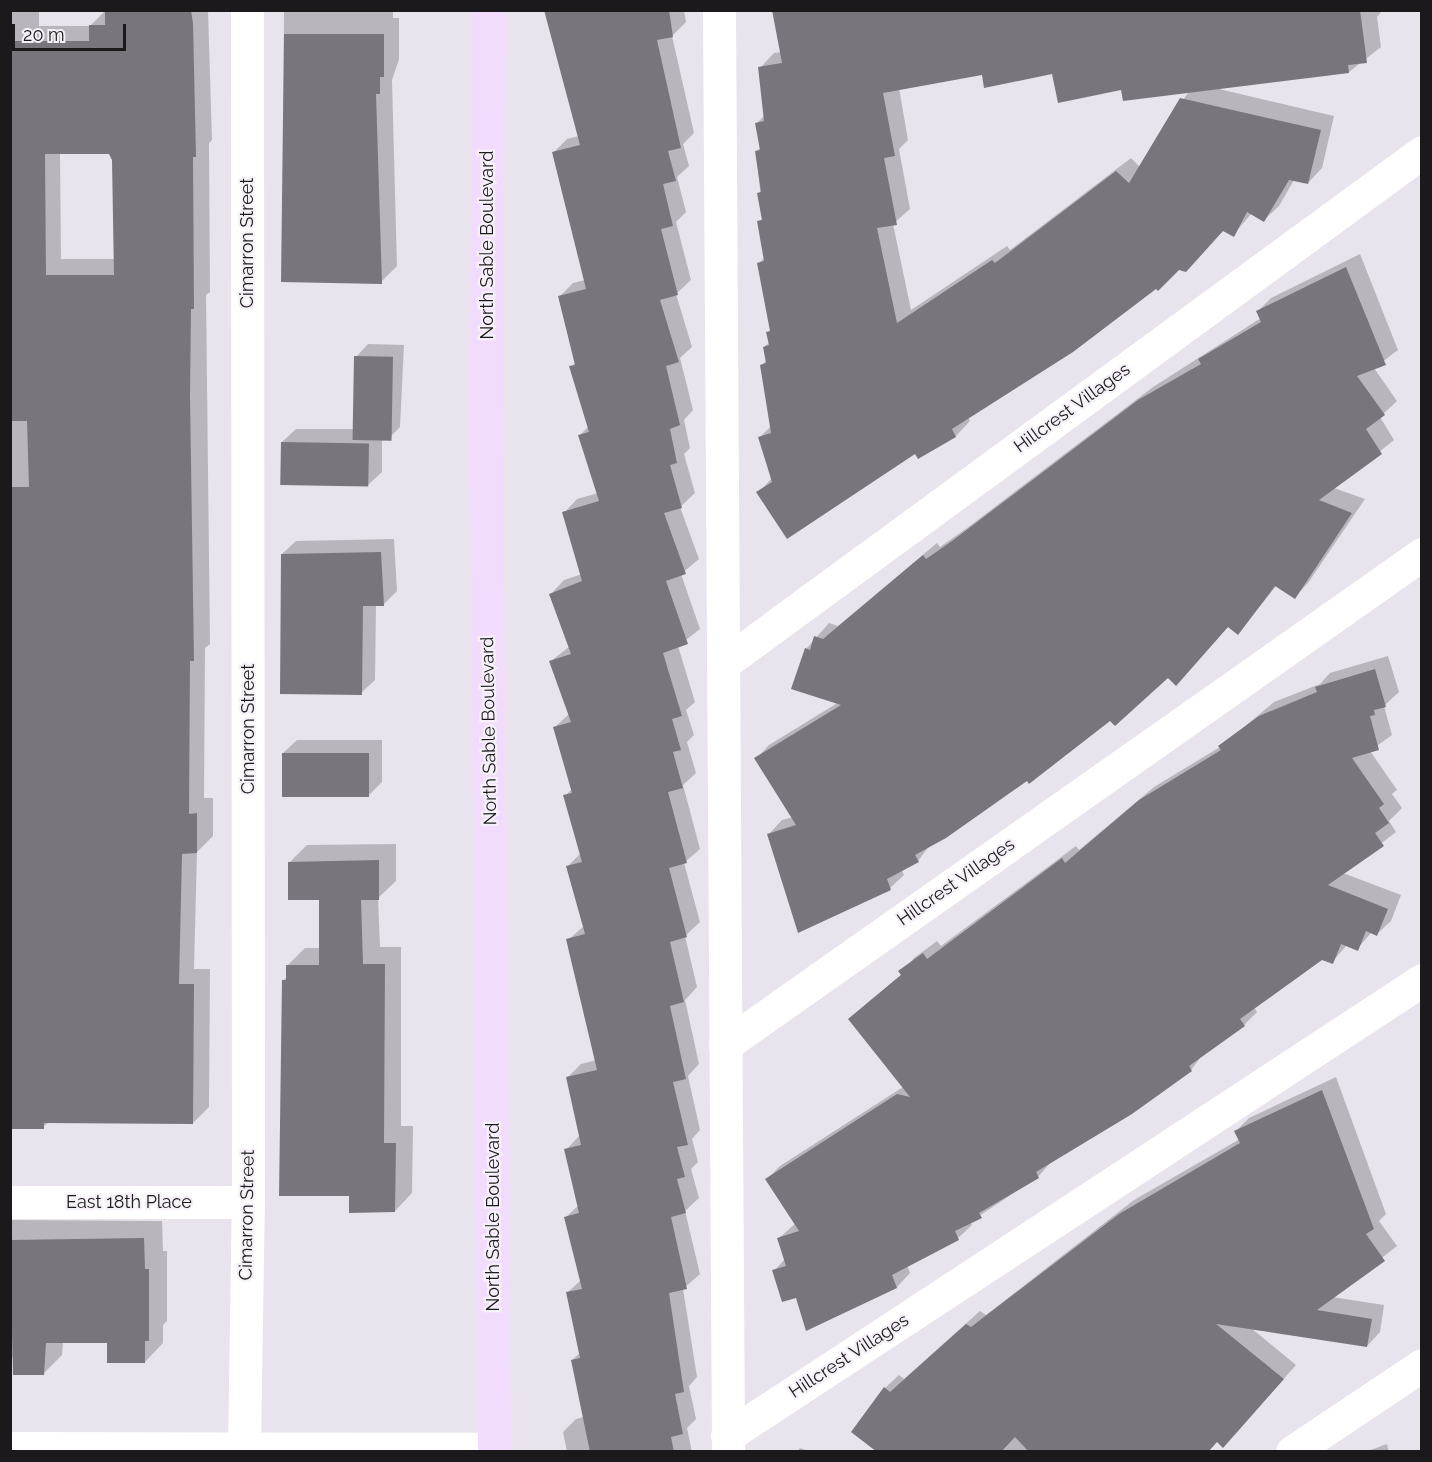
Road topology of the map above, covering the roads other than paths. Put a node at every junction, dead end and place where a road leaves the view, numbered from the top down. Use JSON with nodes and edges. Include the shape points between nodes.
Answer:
{"nodes":[{"id":1,"x":247,"y":10,"type":"edge"},
{"id":2,"x":488,"y":10,"type":"edge"},
{"id":3,"x":719,"y":10,"type":"edge"},
{"id":4,"x":1422,"y":152,"type":"edge"},
{"id":5,"x":1422,"y":554,"type":"edge"},
{"id":6,"x":723,"y":664,"type":"junction"},
{"id":7,"x":1422,"y":980,"type":"edge"},
{"id":8,"x":725,"y":1045,"type":"junction"},
{"id":9,"x":10,"y":1202,"type":"edge"},
{"id":10,"x":248,"y":1202,"type":"junction"},
{"id":11,"x":1422,"y":1365,"type":"edge"},
{"id":12,"x":728,"y":1444,"type":"edge"},
{"id":13,"x":10,"y":1448,"type":"edge"},
{"id":14,"x":244,"y":1448,"type":"junction"},
{"id":15,"x":203,"y":1450,"type":"edge"},
{"id":16,"x":494,"y":1450,"type":"edge"},
{"id":17,"x":1292,"y":1452,"type":"edge"}],
"edges":[{"from":1,"to":10,"type":"street","name":"Cimarron Street"},
{"from":2,"to":16,"type":"street","name":"North Sable Boulevard","via":[[486,455]]},
{"from":3,"to":6,"type":"street","name":"Hillcrest Villages"},
{"from":4,"to":6,"type":"street","name":"Hillcrest Villages"},
{"from":5,"to":8,"type":"street","name":"Hillcrest Villages"},
{"from":6,"to":8,"type":"street","name":"Hillcrest Villages"},
{"from":7,"to":12,"type":"street","name":"Hillcrest Villages"},
{"from":8,"to":12,"type":"street","name":"Hillcrest Villages"},
{"from":9,"to":10,"type":"street","name":"East 18th Place"},
{"from":10,"to":14,"type":"street","name":"Cimarron Street"},
{"from":11,"to":17,"type":"street"},
{"from":13,"to":15,"type":"street"},
{"from":14,"to":15,"type":"street"},
{"from":14,"to":16,"type":"street"}]}
